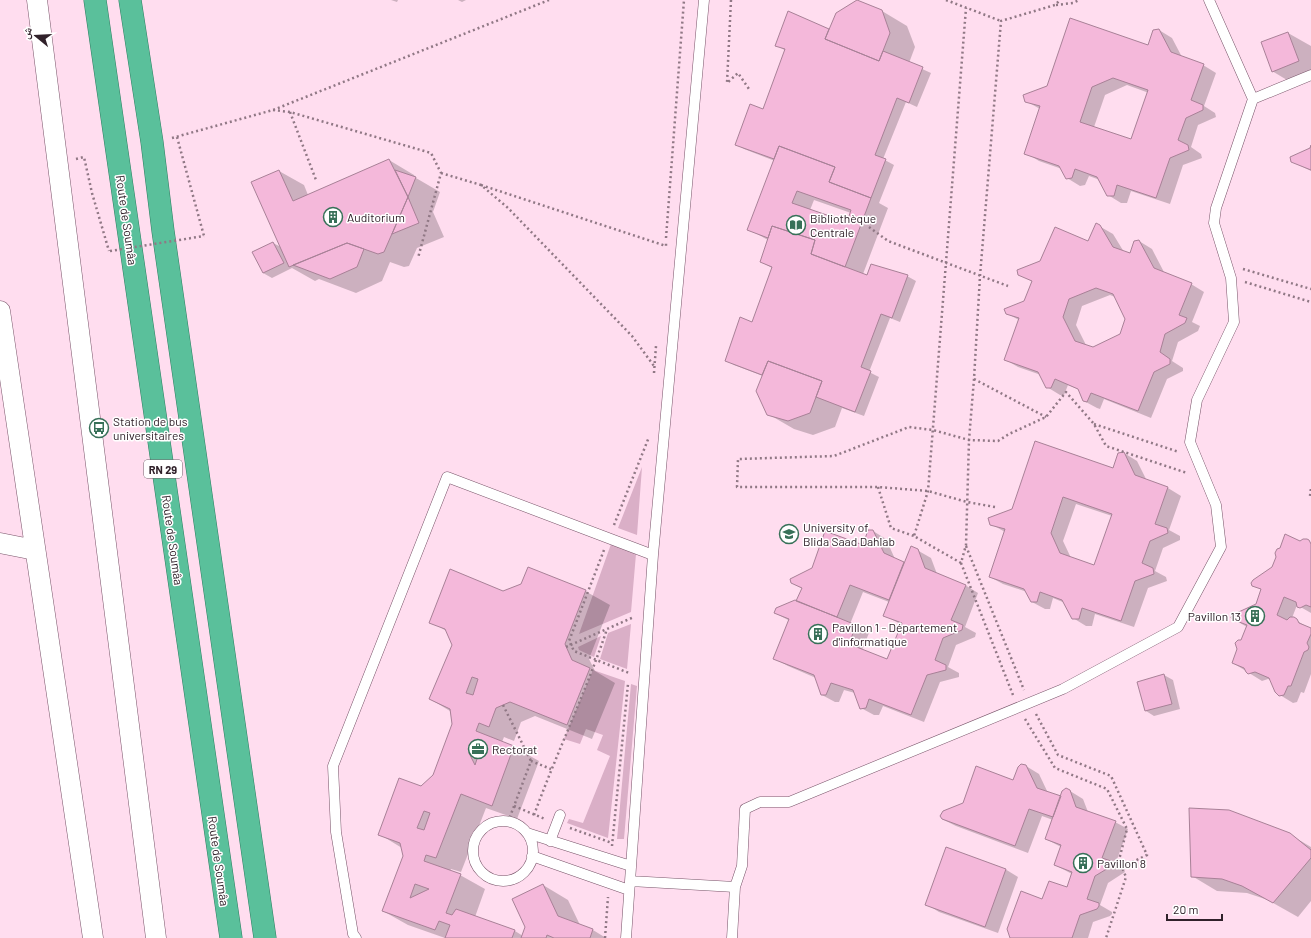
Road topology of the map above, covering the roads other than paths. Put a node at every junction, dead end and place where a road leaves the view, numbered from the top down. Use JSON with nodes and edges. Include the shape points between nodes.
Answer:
{"nodes":[{"id":1,"x":37,"y":0,"type":"edge"},
{"id":2,"x":95,"y":0,"type":"edge"},
{"id":3,"x":130,"y":0,"type":"edge"},
{"id":4,"x":704,"y":0,"type":"edge"},
{"id":5,"x":1209,"y":0,"type":"edge"},
{"id":6,"x":1311,"y":75,"type":"edge"},
{"id":7,"x":1253,"y":99,"type":"junction"},
{"id":8,"x":0,"y":311,"type":"edge"},
{"id":9,"x":0,"y":543,"type":"edge"},
{"id":10,"x":35,"y":550,"type":"junction"},
{"id":11,"x":653,"y":555,"type":"junction"},
{"id":12,"x":558,"y":819,"type":"road end"},
{"id":13,"x":527,"y":833,"type":"junction"},
{"id":14,"x":550,"y":841,"type":"junction"},
{"id":15,"x":532,"y":856,"type":"junction"},
{"id":16,"x":631,"y":866,"type":"junction"},
{"id":17,"x":630,"y":885,"type":"junction"},
{"id":18,"x":735,"y":887,"type":"junction"},
{"id":19,"x":93,"y":938,"type":"edge"},
{"id":20,"x":156,"y":938,"type":"edge"},
{"id":21,"x":231,"y":938,"type":"edge"},
{"id":22,"x":264,"y":938,"type":"edge"},
{"id":23,"x":356,"y":938,"type":"edge"},
{"id":24,"x":626,"y":938,"type":"edge"},
{"id":25,"x":732,"y":938,"type":"edge"}],
"edges":[{"from":1,"to":20,"type":"street"},
{"from":2,"to":21,"type":"highway","name":"Route de Soumâa","number":"RN 29"},
{"from":3,"to":22,"type":"highway","number":"RN 29"},
{"from":4,"to":11,"type":"lane"},
{"from":5,"to":7,"type":"lane"},
{"from":6,"to":7,"type":"lane"},
{"from":7,"to":18,"type":"lane","via":[[1216,208],[1214,223],[1231,278],[1234,322],[1198,400],[1190,442],[1216,505],[1221,547],[1178,627],[1063,689],[789,802],[760,802],[744,808],[742,866]]},
{"from":8,"to":10,"type":"street"},
{"from":9,"to":10,"type":"street"},
{"from":10,"to":19,"type":"street"},
{"from":11,"to":16,"type":"lane"},
{"from":11,"to":23,"type":"lane","via":[[447,477],[333,766],[336,832],[353,934]]},
{"from":12,"to":14,"type":"lane"},
{"from":13,"to":14,"type":"lane"},
{"from":13,"to":15,"type":"lane","via":[[533,851]]},
{"from":13,"to":15,"type":"lane","via":[[508,822],[491,824],[477,837],[474,857],[483,874],[501,881],[520,876],[527,869]]},
{"from":14,"to":16,"type":"lane"},
{"from":15,"to":17,"type":"lane","via":[[609,882]]},
{"from":16,"to":17,"type":"lane"},
{"from":17,"to":18,"type":"lane"},
{"from":17,"to":24,"type":"lane"},
{"from":18,"to":25,"type":"lane"}]}
